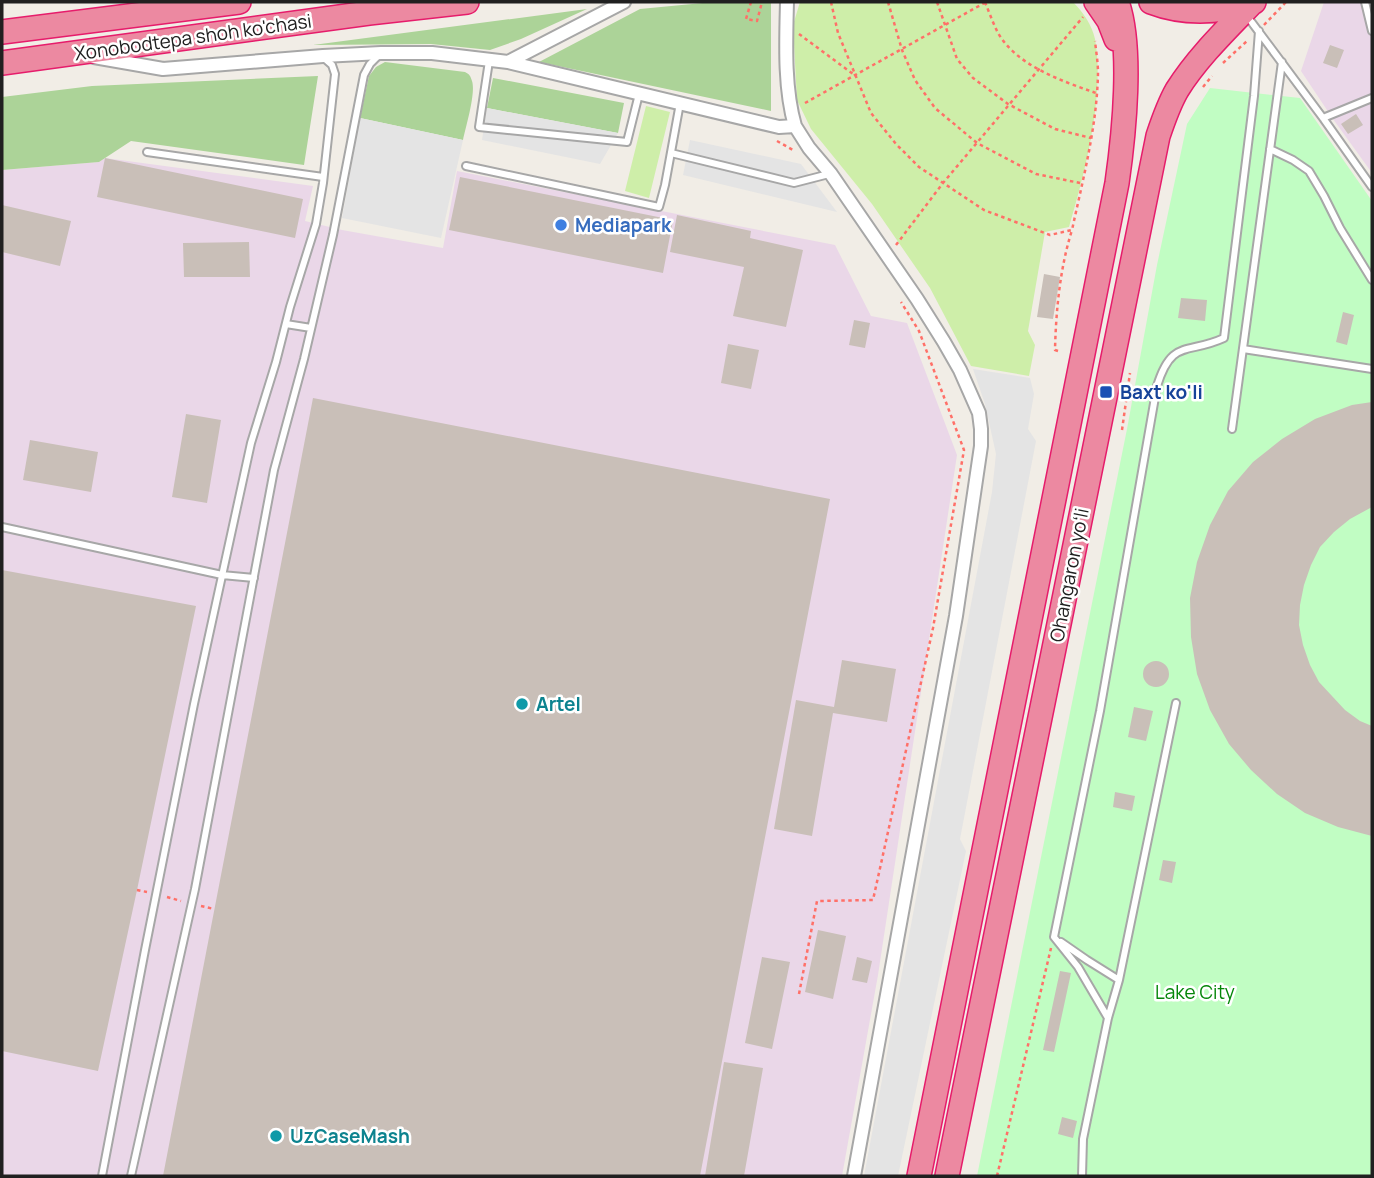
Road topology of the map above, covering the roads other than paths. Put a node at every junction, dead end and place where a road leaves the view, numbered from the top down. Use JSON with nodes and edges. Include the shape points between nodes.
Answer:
{"nodes":[{"id":1,"x":239,"y":2,"type":"edge"},
{"id":2,"x":467,"y":2,"type":"edge"},
{"id":3,"x":624,"y":2,"type":"edge"},
{"id":4,"x":787,"y":2,"type":"edge"},
{"id":5,"x":1117,"y":2,"type":"edge"},
{"id":6,"x":1151,"y":2,"type":"edge"},
{"id":7,"x":1365,"y":2,"type":"edge"},
{"id":8,"x":1248,"y":6,"type":"edge"},
{"id":9,"x":1091,"y":8,"type":"edge"},
{"id":10,"x":74,"y":22,"type":"junction"},
{"id":11,"x":1259,"y":30,"type":"junction"},
{"id":12,"x":1372,"y":31,"type":"edge"},
{"id":13,"x":2,"y":32,"type":"edge"},
{"id":14,"x":77,"y":53,"type":"junction"},
{"id":15,"x":381,"y":54,"type":"junction"},
{"id":16,"x":323,"y":56,"type":"junction"},
{"id":17,"x":489,"y":61,"type":"junction"},
{"id":18,"x":508,"y":62,"type":"junction"},
{"id":19,"x":1282,"y":62,"type":"junction"},
{"id":20,"x":2,"y":63,"type":"edge"},
{"id":21,"x":1125,"y":71,"type":"junction"},
{"id":22,"x":639,"y":94,"type":"junction"},
{"id":23,"x":1372,"y":98,"type":"edge"},
{"id":24,"x":680,"y":103,"type":"junction"},
{"id":25,"x":1323,"y":118,"type":"junction"},
{"id":26,"x":795,"y":126,"type":"junction"},
{"id":27,"x":1270,"y":149,"type":"junction"},
{"id":28,"x":148,"y":152,"type":"dead end"},
{"id":29,"x":671,"y":153,"type":"junction"},
{"id":30,"x":466,"y":166,"type":"dead end"},
{"id":31,"x":831,"y":174,"type":"junction"},
{"id":32,"x":323,"y":177,"type":"junction"},
{"id":33,"x":1372,"y":187,"type":"edge"},
{"id":34,"x":1372,"y":280,"type":"edge"},
{"id":35,"x":286,"y":324,"type":"junction"},
{"id":36,"x":311,"y":328,"type":"junction"},
{"id":37,"x":1243,"y":349,"type":"junction"},
{"id":38,"x":1372,"y":369,"type":"edge"},
{"id":39,"x":1232,"y":429,"type":"dead end"},
{"id":40,"x":2,"y":527,"type":"edge"},
{"id":41,"x":222,"y":575,"type":"junction"},
{"id":42,"x":254,"y":578,"type":"junction"},
{"id":43,"x":1176,"y":703,"type":"dead end"},
{"id":44,"x":1054,"y":937,"type":"junction"},
{"id":45,"x":1119,"y":979,"type":"junction"},
{"id":46,"x":1108,"y":1018,"type":"junction"},
{"id":47,"x":102,"y":1176,"type":"edge"},
{"id":48,"x":131,"y":1176,"type":"edge"},
{"id":49,"x":855,"y":1176,"type":"edge"},
{"id":50,"x":919,"y":1176,"type":"edge"},
{"id":51,"x":947,"y":1176,"type":"edge"},
{"id":52,"x":1082,"y":1176,"type":"edge"}],
"edges":[{"from":1,"to":10,"type":"highway","name":"Xonobodtepa shoh ko'chasi"},
{"from":2,"to":14,"type":"highway","name":"Xonobodtepa shoh ko'chasi"},
{"from":3,"to":18,"type":"street"},
{"from":4,"to":26,"type":"street","via":[[790,108]]},
{"from":5,"to":21,"type":"highway","name":"Ohangaron yoʻli"},
{"from":6,"to":8,"type":"highway","via":[[1191,12]]},
{"from":7,"to":12,"type":"lane"},
{"from":8,"to":11,"type":"lane"},
{"from":8,"to":51,"type":"highway","name":"Ohangaron yoʻli","via":[[1176,92],[1158,136]]},
{"from":9,"to":21,"type":"highway","via":[[1109,21]]},
{"from":10,"to":13,"type":"highway","name":"Xonobodtepa shoh ko'chasi"},
{"from":10,"to":14,"type":"highway"},
{"from":11,"to":19,"type":"lane"},
{"from":11,"to":44,"type":"lane","via":[[1224,338],[1175,354],[1163,367],[1157,386],[1100,711]]},
{"from":14,"to":16,"type":"street","via":[[163,69]]},
{"from":14,"to":20,"type":"highway","name":"Xonobodtepa shoh ko'chasi"},
{"from":15,"to":16,"type":"street"},
{"from":15,"to":17,"type":"street","via":[[432,53]]},
{"from":15,"to":36,"type":"lane","via":[[364,75]]},
{"from":16,"to":32,"type":"lane","via":[[335,74]]},
{"from":17,"to":18,"type":"street"},
{"from":17,"to":22,"type":"lane","via":[[480,127],[627,142]]},
{"from":18,"to":22,"type":"street"},
{"from":19,"to":25,"type":"lane"},
{"from":19,"to":27,"type":"lane"},
{"from":21,"to":50,"type":"highway","name":"Ohangaron yoʻli","via":[[1117,183]]},
{"from":22,"to":24,"type":"street"},
{"from":23,"to":25,"type":"lane"},
{"from":24,"to":26,"type":"street","via":[[779,127]]},
{"from":24,"to":29,"type":"lane"},
{"from":25,"to":33,"type":"lane"},
{"from":26,"to":31,"type":"street"},
{"from":27,"to":34,"type":"lane","via":[[1309,171]]},
{"from":27,"to":37,"type":"lane"},
{"from":28,"to":32,"type":"lane"},
{"from":29,"to":30,"type":"lane","via":[[659,207]]},
{"from":29,"to":31,"type":"lane","via":[[794,183]]},
{"from":31,"to":49,"type":"street","via":[[960,370],[981,429],[956,616]]},
{"from":32,"to":35,"type":"lane","via":[[316,224]]},
{"from":35,"to":36,"type":"lane"},
{"from":35,"to":41,"type":"lane","via":[[251,443]]},
{"from":36,"to":42,"type":"lane","via":[[274,470]]},
{"from":37,"to":38,"type":"lane"},
{"from":37,"to":39,"type":"lane"},
{"from":40,"to":41,"type":"lane"},
{"from":41,"to":42,"type":"lane"},
{"from":41,"to":47,"type":"lane"},
{"from":42,"to":48,"type":"lane","via":[[195,889]]},
{"from":43,"to":45,"type":"lane"},
{"from":44,"to":45,"type":"lane"},
{"from":44,"to":46,"type":"lane"},
{"from":45,"to":46,"type":"lane"},
{"from":46,"to":52,"type":"lane","via":[[1083,1139]]}]}
